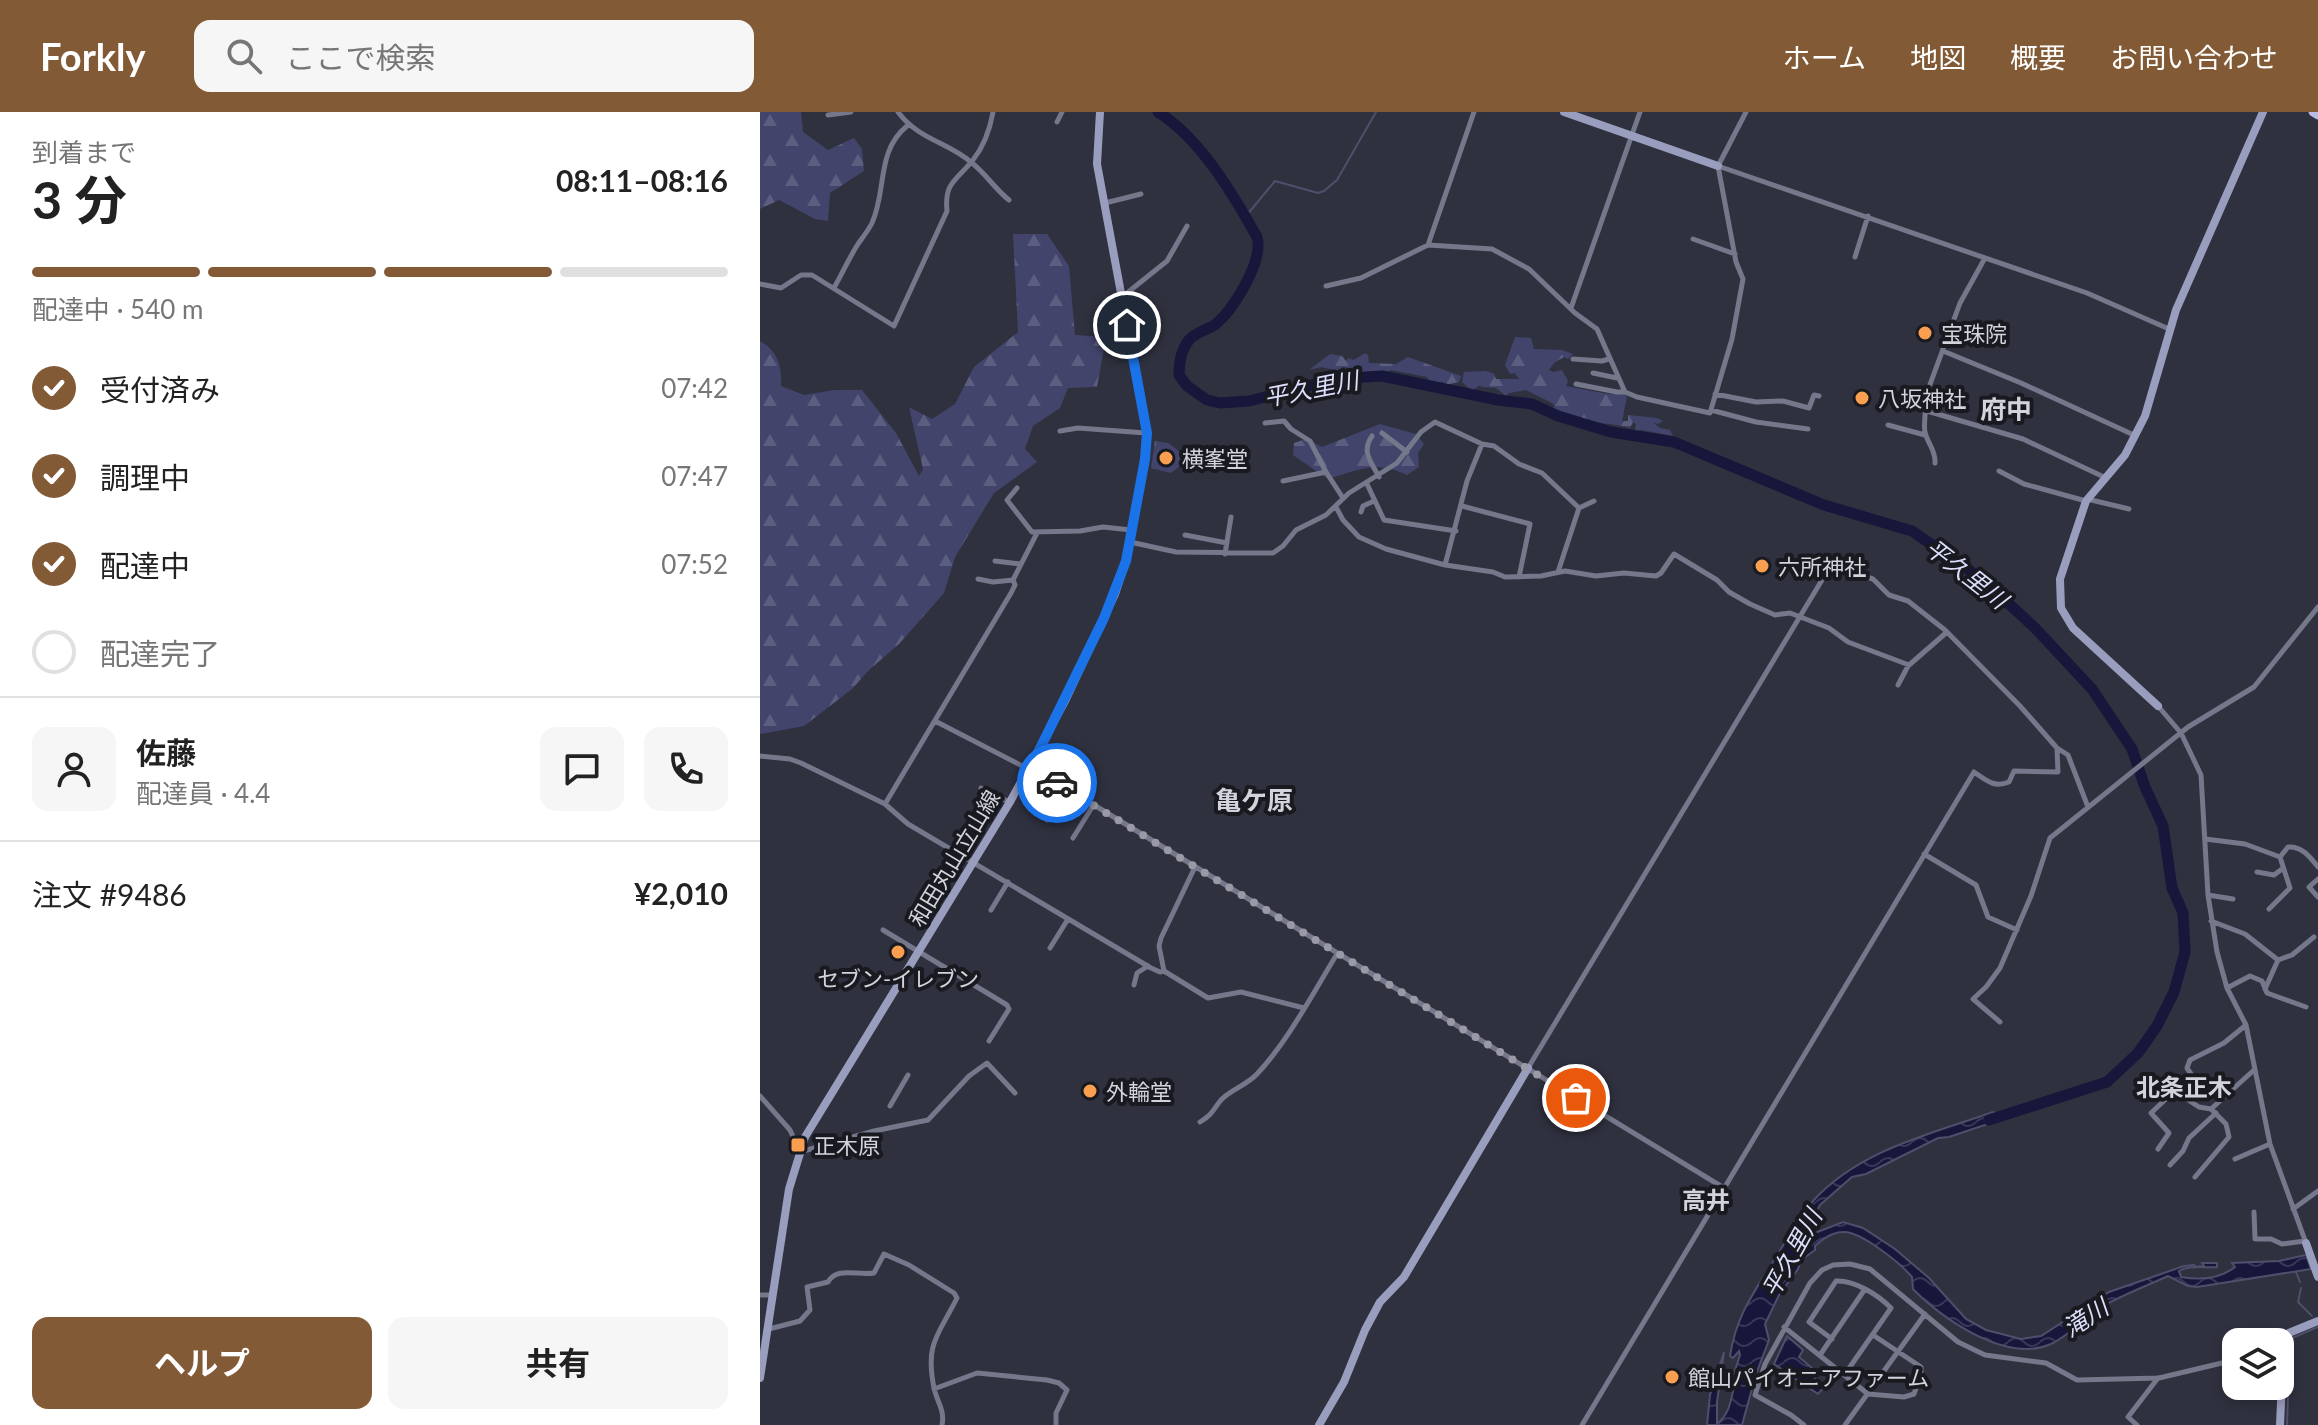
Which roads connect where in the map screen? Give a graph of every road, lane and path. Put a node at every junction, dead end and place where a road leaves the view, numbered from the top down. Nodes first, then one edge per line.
1 (851, 112) edge
2 (898, 112) edge
3 (993, 112) edge
4 (1062, 112) edge
5 (1100, 112) edge
6 (1474, 112) edge
7 (1564, 112) edge
8 (1640, 112) edge
9 (1746, 112) edge
10 (2263, 112) edge
11 (828, 115) dead end
12 (1057, 122) dead end
13 (907, 126) junction
14 (1632, 136) junction
15 (972, 162) junction
16 (1718, 166) junction
17 (1141, 194) dead end
18 (1009, 200) dead end
19 (1104, 204) junction
20 (1868, 216) junction
21 (1187, 226) dead end
22 (1693, 239) dead end
23 (1428, 245) junction
24 (1735, 254) junction
25 (1855, 257) dead end
26 (1985, 258) junction
27 (760, 284) edge
28 (1326, 286) dead end
29 (834, 288) junction
30 (1122, 297) junction
31 (1571, 308) junction
32 (2169, 329) junction
33 (1943, 351) junction
34 (1573, 359) dead end
35 (1609, 359) junction
36 (1593, 373) dead end
37 (1618, 378) junction
38 (1576, 384) dead end
39 (1625, 392) junction
40 (1715, 394) junction
41 (1819, 396) dead end
42 (1711, 410) junction
43 (1927, 411) junction
44 (1265, 423) dead end
45 (1888, 425) dead end
46 (1808, 429) dead end
47 (1060, 431) dead end
48 (1147, 433) junction
49 (1382, 433) dead end
50 (1925, 435) junction
51 (1372, 436) dead end
52 (2136, 436) junction
53 (1482, 444) junction
54 (1407, 452) junction
55 (1935, 463) dead end
56 (1999, 471) dead end
57 (1326, 472) junction
58 (1379, 477) junction
59 (2104, 477) junction
60 (1283, 481) dead end
61 (1367, 484) junction
62 (1017, 488) dead end
63 (1343, 498) junction
64 (2086, 500) junction
65 (1374, 501) junction
66 (1594, 501) dead end
67 (1462, 506) junction
68 (1336, 507) junction
69 (1579, 508) junction
70 (2129, 509) dead end
71 (1361, 512) dead end
72 (1231, 517) dead end
73 (1131, 530) junction
74 (1456, 531) junction
75 (1037, 533) junction
76 (1185, 535) dead end
77 (1130, 542) junction
78 (1227, 543) junction
79 (1225, 554) junction
80 (995, 561) dead end
81 (1021, 564) junction
82 (1445, 565) junction
83 (1558, 572) junction
84 (1519, 577) junction
85 (978, 579) dead end
86 (1013, 580) junction
87 (2318, 607) edge
88 (1802, 617) junction
89 (1947, 632) junction
90 (1909, 665) junction
91 (1898, 685) dead end
92 (2158, 706) joint
93 (935, 721) junction
94 (2181, 733) junction
95 (2057, 748) junction
96 (760, 756) edge
97 (1030, 769) junction
98 (1065, 787) junction
99 (981, 788) dead end
100 (1010, 802) junction
101 (885, 804) junction
102 (1094, 804) junction
103 (2088, 807) junction
104 (1047, 820) dead end
105 (1073, 838) dead end
106 (2205, 839) junction
107 (1924, 854) junction
108 (2280, 857) junction
109 (973, 862) junction
110 (1195, 867) junction
111 (2318, 867) edge
112 (2282, 869) junction
113 (2257, 872) dead end
114 (2318, 879) edge
115 (1008, 882) junction
116 (2208, 895) junction
117 (2318, 897) edge
118 (2233, 899) dead end
119 (2269, 909) dead end
120 (991, 910) dead end
121 (1068, 919) junction
122 (2211, 921) junction
123 (883, 930) dead end
124 (2017, 930) junction
125 (2314, 937) dead end
126 (1050, 948) dead end
127 (918, 952) junction
128 (1337, 954) junction
129 (2278, 960) junction
130 (1148, 966) junction
131 (1164, 971) junction
132 (1134, 985) dead end
133 (2227, 988) junction
134 (2265, 990) junction
135 (2306, 1007) dead end
136 (1304, 1008) junction
137 (2000, 1022) dead end
138 (2246, 1025) junction
139 (989, 1041) dead end
140 (1528, 1068) junction
141 (2254, 1070) junction
142 (908, 1075) dead end
143 (1015, 1093) dead end
144 (760, 1096) edge
145 (2184, 1097) junction
146 (890, 1106) dead end
147 (2213, 1111) junction
148 (1200, 1122) dead end
149 (2270, 1144) junction
150 (2158, 1149) dead end
151 (800, 1152) junction
152 (2235, 1159) dead end
153 (2170, 1165) dead end
154 (2195, 1177) dead end
155 (1724, 1188) junction
156 (2318, 1191) edge
157 (2293, 1209) junction
158 (2254, 1212) dead end
159 (2305, 1242) junction
160 (2318, 1277) edge
161 (1865, 1289) junction
162 (760, 1295) edge
163 (773, 1295) junction
164 (1925, 1314) junction
165 (2318, 1321) edge
166 (1784, 1327) junction
167 (764, 1330) edge
168 (2294, 1331) edge
169 (1873, 1335) junction
170 (1832, 1339) junction
171 (1899, 1351) junction
172 (1820, 1355) junction
173 (2222, 1363) edge
174 (1845, 1374) junction
175 (760, 1378) edge
176 (2159, 1378) junction
177 (934, 1389) junction
178 (1868, 1394) junction
179 (2281, 1400) edge
180 (942, 1425) edge
181 (1056, 1425) edge
182 (1319, 1425) edge
183 (1582, 1425) edge
184 (1804, 1425) edge
185 (1845, 1425) edge
186 (2137, 1425) edge
187 (2280, 1425) edge

1 - 11 street
2 - 13 street
3 - 15 street
4 - 12 street
5 - 19 street, 和田丸山立山線
6 - 23 street
7 - 14 street
8 - 14 street
9 - 16 street
10 - 32 street
13 - 15 street
13 - 29 street
14 - 16 street
14 - 31 street
15 - 18 street
15 - 29 street
16 - 20 street
16 - 24 street
17 - 19 street
19 - 30 street, 和田丸山立山線
20 - 25 street
20 - 26 street
21 - 30 street
22 - 24 street
23 - 28 street
23 - 31 street
24 - 40 street
26 - 32 street
26 - 33 street
27 - 29 street
30 - 48 street, 和田丸山立山線
31 - 35 street
32 - 52 street
33 - 43 street
33 - 52 street
34 - 35 street
35 - 37 street
36 - 37 street
37 - 39 street
38 - 39 street
39 - 42 street
40 - 41 street
40 - 42 street
42 - 46 street
43 - 50 street
43 - 59 street
44 - 57 street
45 - 50 street
47 - 48 street
48 - 73 street, 和田丸山立山線
49 - 54 street
50 - 55 street
51 - 58 street
52 - 59 street
53 - 54 street
53 - 67 street
53 - 69 street
54 - 58 street
56 - 64 street
57 - 60 street
57 - 63 street
58 - 61 street
59 - 64 street
61 - 63 street
61 - 65 street
62 - 75 street
63 - 68 street
64 - 70 street
64 - 92 street
65 - 71 street
65 - 74 street
66 - 69 street
67 - 74 street
67 - 84 street
68 - 79 street
68 - 82 street
69 - 83 street
72 - 78 street
73 - 75 street
73 - 77 street, 和田丸山立山線
74 - 82 street
75 - 81 street
76 - 78 street
77 - 79 street
77 - 97 street, 和田丸山立山線
78 - 79 street
80 - 81 street
81 - 86 street
82 - 84 street
83 - 84 street
83 - 88 street
85 - 86 street
86 - 93 street
87 - 94 street
88 - 89 street
88 - 90 street
88 - 140 street
89 - 90 street
89 - 95 street
90 - 91 street
92 - 94 street
93 - 97 street
93 - 101 street
94 - 103 street
94 - 106 street
95 - 103 street
95 - 107 street
96 - 101 street
97 - 98 street
97 - 100 street, 和田丸山立山線
98 - 102 street
98 - 104 street
99 - 100 street
100 - 109 street, 和田丸山立山線
101 - 109 street
102 - 105 street
102 - 110 street
103 - 124 street
106 - 108 street
106 - 116 street
107 - 124 street
107 - 155 street
108 - 111 street
108 - 112 street
109 - 115 street
109 - 127 street, 和田丸山立山線
110 - 128 street
110 - 131 street
112 - 113 street
112 - 119 street
114 - 117 street
115 - 120 street
115 - 121 street
116 - 118 street
116 - 122 street
121 - 126 street
121 - 130 street
122 - 129 street
122 - 133 street
123 - 127 street
124 - 137 street
125 - 129 street
127 - 139 street
127 - 151 street, 和田丸山立山線
128 - 136 street
128 - 140 street
129 - 134 street
130 - 131 street
130 - 132 street
131 - 136 street
133 - 134 street
133 - 138 street
134 - 135 street
136 - 148 street
138 - 141 street
138 - 145 street
140 - 155 street
140 - 182 street
141 - 147 street
141 - 149 street
142 - 146 street
143 - 151 street
144 - 151 street
145 - 147 street
145 - 150 street
147 - 153 street
147 - 154 street
149 - 152 street
149 - 157 street
151 - 163 street, 和田丸山立山線
155 - 183 street
156 - 157 street
157 - 159 street
158 - 159 street
159 - 160 street
161 - 169 street
161 - 170 street
161 - 170 street
162 - 163 street
163 - 167 street, 和田丸山立山線
164 - 166 street
164 - 171 street
164 - 176 street
165 - 168 street
166 - 172 street
166 - 184 street
167 - 175 street, 和田丸山立山線
167 - 177 street
169 - 171 street
169 - 174 street
170 - 172 street
171 - 178 street
171 - 178 street
172 - 174 street
173 - 176 street
174 - 178 street
176 - 186 street
177 - 180 street
177 - 181 street
178 - 185 street
179 - 187 street

